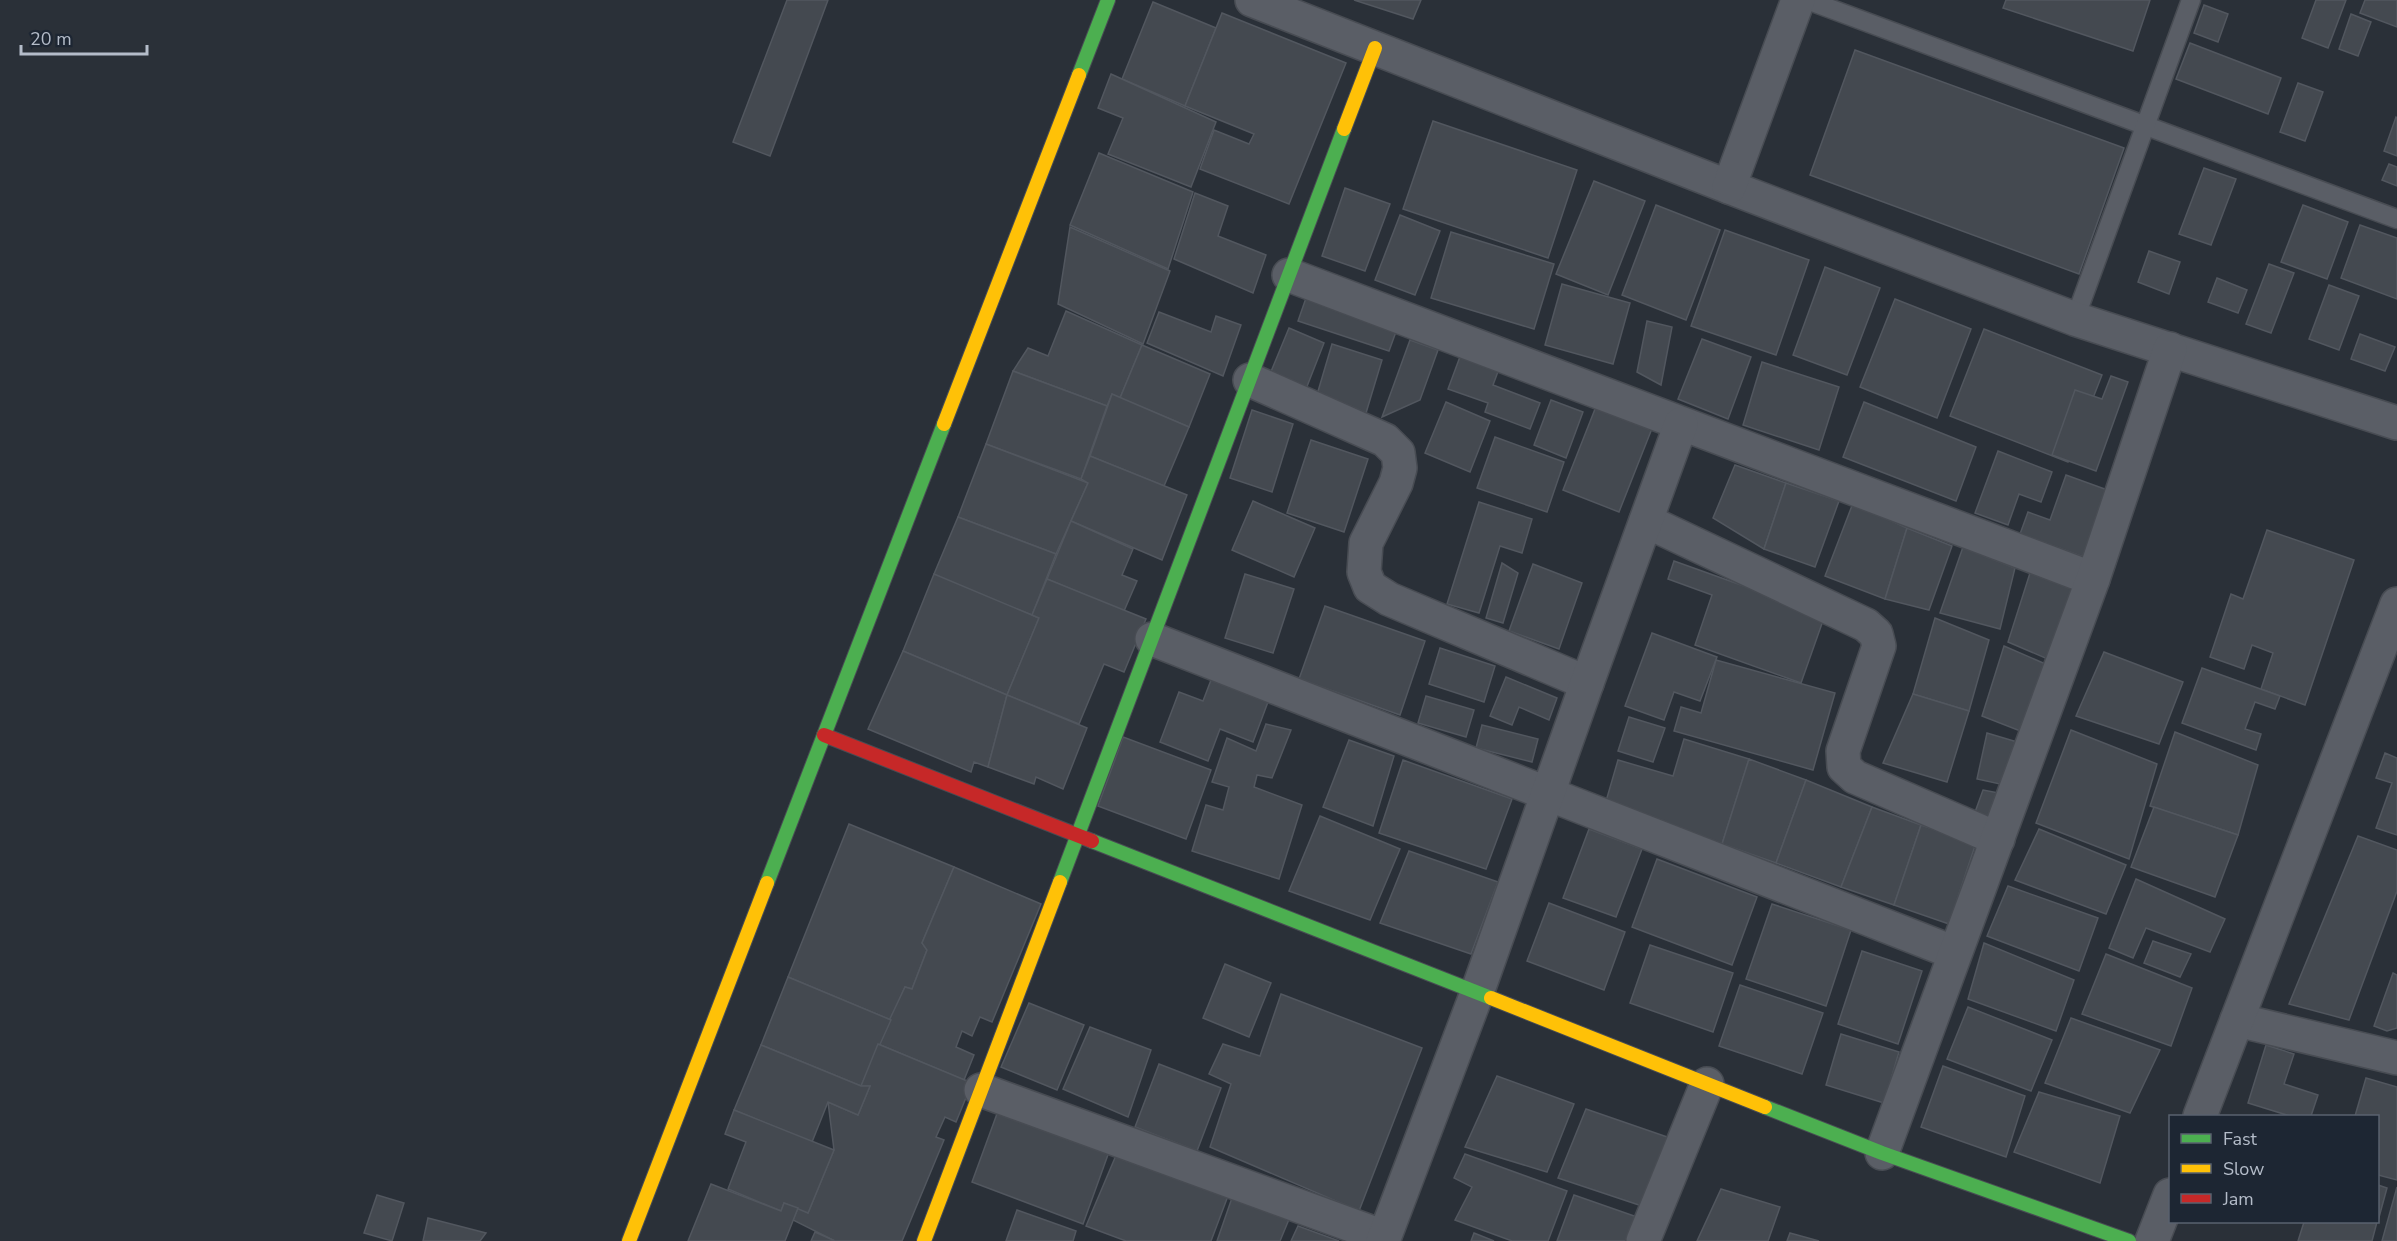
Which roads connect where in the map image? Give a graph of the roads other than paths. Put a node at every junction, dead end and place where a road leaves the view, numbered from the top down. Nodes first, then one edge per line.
1 (1108, 0) edge
2 (1252, 0) edge
3 (1798, 0) edge
4 (1807, 0) edge
5 (2191, 0) edge
6 (1375, 48) junction
7 (2145, 125) junction
8 (1729, 187) junction
9 (2397, 219) edge
10 (1289, 275) junction
11 (2075, 319) junction
12 (2170, 349) junction
13 (1250, 380) junction
14 (2397, 423) edge
15 (1682, 424) junction
16 (1646, 521) junction
17 (2093, 579) junction
18 (2397, 604) edge
19 (1152, 639) junction
20 (1587, 683) junction
21 (824, 735) junction
22 (1547, 793) junction
23 (1077, 835) junction
24 (1998, 839) junction
25 (1955, 953) junction
26 (1478, 993) junction
27 (2237, 1020) junction
28 (2397, 1058) edge
29 (1707, 1084) junction
30 (981, 1090) junction
31 (2200, 1115) edge
32 (1882, 1153) junction
33 (2169, 1198) edge
34 (1384, 1239) edge
35 (629, 1241) edge
36 (924, 1241) edge
37 (1643, 1241) edge
38 (2129, 1241) edge
39 (2152, 1241) edge

1 - 21 street
2 - 6 street
3 - 8 street
4 - 7 lane
5 - 7 lane
6 - 8 street
6 - 10 street
7 - 9 lane
7 - 11 lane
8 - 11 street
10 - 13 street
10 - 15 street
11 - 12 street
12 - 14 street
12 - 17 street
13 - 19 street
13 - 20 street
15 - 16 street
15 - 17 street
16 - 20 street
16 - 24 street
17 - 24 street
18 - 27 street
19 - 22 street
19 - 23 street
20 - 22 street
21 - 23 street
21 - 35 street
22 - 25 street
22 - 26 street
23 - 26 street
23 - 30 street
24 - 25 street
25 - 32 street
26 - 29 street
26 - 34 street
27 - 28 street
27 - 31 street
29 - 32 street
29 - 37 street
30 - 34 street
30 - 36 street
32 - 38 street
33 - 39 street

